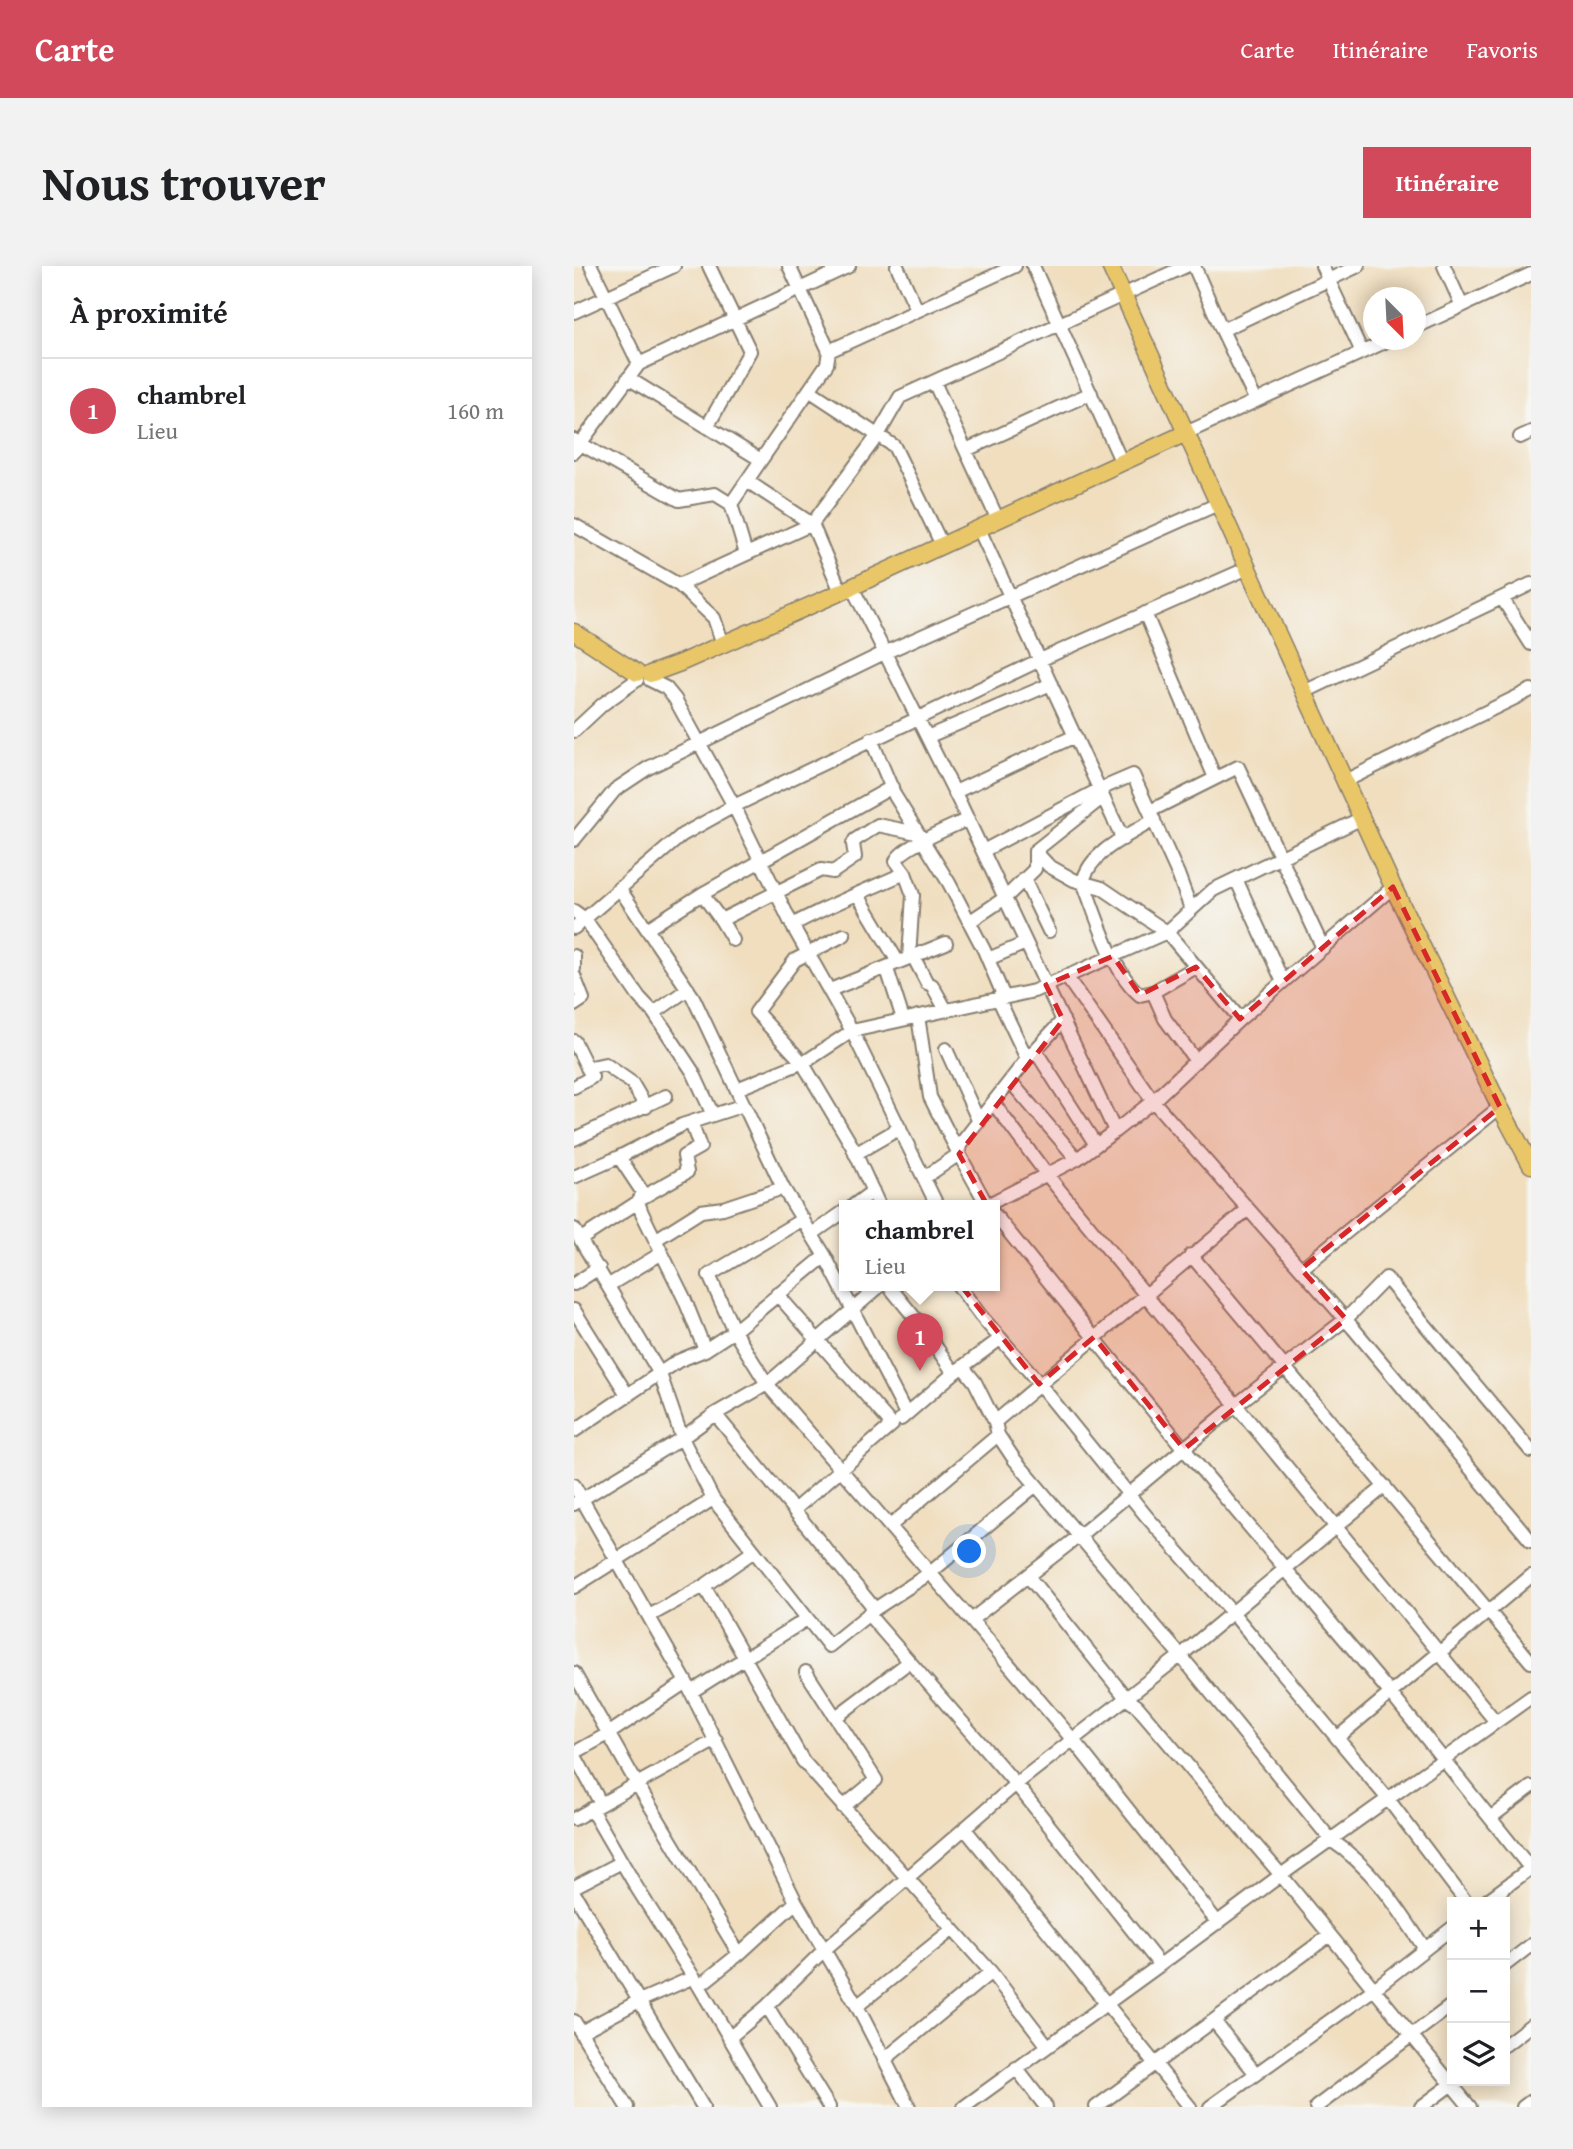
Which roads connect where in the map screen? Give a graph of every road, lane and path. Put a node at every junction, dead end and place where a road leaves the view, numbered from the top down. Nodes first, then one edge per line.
1 (591, 266) edge
2 (709, 266) edge
3 (789, 266) edge
4 (849, 266) edge
5 (897, 266) edge
6 (1015, 266) edge
7 (1033, 266) edge
8 (1111, 266) edge
9 (1186, 266) edge
10 (1194, 266) edge
11 (1322, 266) edge
12 (1358, 266) edge
13 (1444, 266) edge
14 (670, 267) edge
15 (1531, 274) edge
16 (1329, 280) junction
17 (800, 289) junction
18 (1124, 295) junction
19 (606, 297) junction
20 (1462, 306) junction
21 (916, 310) junction
22 (574, 312) edge
23 (734, 320) junction
24 (1426, 322) edge
25 (1060, 324) junction
26 (1222, 330) junction
27 (1366, 350) edge
28 (829, 351) junction
29 (1362, 352) junction
30 (639, 364) junction
31 (628, 378) junction
32 (934, 382) junction
33 (810, 390) junction
34 (1091, 393) junction
35 (1256, 401) junction
36 (707, 427) junction
37 (1186, 433) junction
38 (878, 435) junction
39 (576, 445) edge
40 (966, 450) junction
41 (761, 460) junction
42 (1122, 463) junction
43 (747, 481) junction
44 (1219, 503) junction
45 (731, 504) junction
46 (998, 520) junction
47 (812, 524) junction
48 (574, 525) edge
49 (979, 528) junction
50 (942, 545) junction
51 (746, 554) junction
52 (1248, 568) junction
53 (1531, 584) edge
54 (679, 585) junction
55 (847, 589) junction
56 (1009, 597) junction
57 (1502, 598) junction
58 (1145, 613) junction
59 (574, 632) edge
60 (723, 644) junction
61 (1531, 644) edge
62 (884, 653) junction
63 (1040, 660) junction
64 (643, 677) junction
65 (1051, 684) junction
66 (1531, 690) edge
67 (1304, 692) junction
68 (916, 718) junction
69 (574, 731) edge
70 (1075, 736) junction
71 (927, 737) junction
72 (871, 739) junction
73 (698, 744) junction
74 (1215, 778) junction
75 (1345, 781) junction
76 (892, 787) junction
77 (955, 792) junction
78 (1100, 794) junction
79 (734, 806) junction
80 (1152, 816) junction
81 (1362, 818) junction
82 (968, 819) junction
83 (920, 837) junction
84 (1123, 839) junction
85 (574, 840) edge
86 (983, 851) junction
87 (1035, 852) junction
88 (1282, 858) junction
89 (761, 861) junction
90 (905, 873) junction
91 (1024, 879) junction
92 (1236, 879) junction
93 (1083, 882) junction
94 (1393, 887) junction
95 (620, 888) junction
96 (776, 892) junction
97 (702, 894) junction
98 (858, 895) junction
99 (1005, 898) junction
100 (1191, 909) junction
101 (574, 911) edge
102 (586, 919) junction
103 (721, 920) junction
104 (969, 922) junction
105 (792, 925) junction
106 (574, 929) edge
107 (647, 929) junction
108 (1049, 931) dead end
109 (1167, 932) junction
110 (844, 935) dead end
111 (733, 940) dead end
112 (946, 943) dead end
113 (1026, 943) junction
114 (1323, 948) junction
115 (809, 951) junction
116 (574, 956) edge
117 (1113, 956) junction
118 (988, 959) junction
119 (902, 962) junction
120 (1196, 967) junction
121 (574, 969) edge
122 (1066, 975) junction
123 (574, 976) edge
124 (1283, 982) junction
125 (1046, 985) junction
126 (688, 989) junction
127 (830, 990) junction
128 (1153, 992) junction
129 (1001, 998) junction
130 (574, 1004) edge
131 (946, 1010) junction
132 (654, 1013) junction
133 (918, 1016) junction
134 (903, 1019) junction
135 (1240, 1019) junction
136 (1063, 1020) junction
137 (852, 1031) junction
138 (575, 1048) edge
139 (946, 1049) dead end
140 (1031, 1054) junction
141 (1196, 1060) junction
142 (802, 1062) junction
143 (587, 1068) junction
144 (1010, 1081) junction
145 (574, 1087) edge
146 (737, 1089) junction
147 (666, 1096) dead end
148 (1153, 1101) junction
149 (994, 1104) junction
150 (744, 1105) junction
151 (646, 1107) junction
152 (1500, 1107) junction
153 (713, 1115) junction
154 (691, 1122) junction
155 (979, 1122) junction
156 (900, 1128) junction
157 (1115, 1131) junction
158 (574, 1139) edge
159 (1096, 1144) junction
160 (855, 1154) junction
161 (959, 1154) junction
162 (619, 1157) junction
163 (1077, 1160) junction
164 (1531, 1165) edge
165 (1048, 1176) junction
166 (574, 1177) edge
167 (924, 1178) junction
168 (783, 1188) junction
169 (873, 1191) junction
170 (640, 1199) junction
171 (860, 1200) edge
172 (877, 1200) edge
173 (935, 1200) edge
174 (984, 1200) edge
175 (998, 1200) edge
176 (1248, 1209) junction
177 (839, 1215) edge
178 (803, 1219) junction
179 (1000, 1221) edge
180 (578, 1234) edge
181 (812, 1234) junction
182 (655, 1240) junction
183 (662, 1253) junction
184 (1191, 1255) junction
185 (825, 1256) junction
186 (598, 1268) junction
187 (1301, 1269) junction
188 (575, 1282) edge
189 (609, 1285) junction
190 (839, 1285) edge
191 (842, 1291) edge
192 (874, 1291) edge
193 (893, 1291) edge
194 (963, 1291) edge
195 (777, 1294) junction
196 (1145, 1294) junction
197 (574, 1310) edge
198 (852, 1311) junction
199 (1346, 1319) junction
200 (734, 1331) junction
201 (1094, 1337) junction
202 (1000, 1339) junction
203 (816, 1341) junction
204 (705, 1350) junction
205 (1285, 1367) junction
206 (959, 1370) junction
207 (660, 1374) junction
208 (767, 1384) junction
209 (1039, 1384) junction
210 (628, 1395) junction
211 (1236, 1405) junction
212 (715, 1414) junction
213 (906, 1414) junction
214 (995, 1422) junction
215 (892, 1425) junction
216 (574, 1431) edge
217 (998, 1436) junction
218 (682, 1437) junction
219 (1185, 1449) junction
220 (1531, 1451) edge
221 (842, 1468) junction
222 (574, 1485) edge
223 (1036, 1485) junction
224 (1385, 1486) junction
225 (1129, 1495) junction
226 (713, 1499) junction
227 (578, 1502) edge
228 (794, 1510) junction
229 (890, 1526) junction
230 (1335, 1526) junction
231 (1079, 1536) junction
232 (1531, 1541) edge
233 (754, 1551) junction
234 (617, 1559) junction
235 (1285, 1567) junction
236 (930, 1573) junction
237 (1028, 1576) junction
238 (1531, 1576) edge
239 (705, 1586) junction
240 (574, 1587) edge
241 (1489, 1611) junction
242 (871, 1612) junction
243 (1232, 1612) junction
244 (649, 1616) junction
245 (807, 1619) junction
246 (971, 1620) junction
247 (1440, 1653) junction
248 (1180, 1656) junction
249 (746, 1659) junction
250 (909, 1662) junction
251 (1531, 1662) edge
252 (806, 1672) dead end
253 (574, 1673) edge
254 (689, 1687) junction
255 (1391, 1694) junction
256 (1531, 1697) edge
257 (1127, 1699) junction
258 (836, 1717) junction
259 (1496, 1722) junction
260 (608, 1734) junction
261 (1337, 1738) junction
262 (716, 1740) junction
263 (1073, 1740) junction
264 (574, 1753) edge
265 (1443, 1759) junction
266 (637, 1784) junction
267 (1016, 1784) junction
268 (1531, 1787) edge
269 (1388, 1799) junction
270 (596, 1807) junction
271 (843, 1807) junction
272 (1490, 1818) junction
273 (574, 1819) edge
274 (965, 1829) junction
275 (1331, 1840) junction
276 (622, 1862) junction
277 (1531, 1869) edge
278 (1281, 1875) junction
279 (907, 1879) junction
280 (574, 1887) edge
281 (574, 1893) edge
282 (1462, 1897) edge
283 (1492, 1897) edge
284 (796, 1902) junction
285 (1218, 1923) junction
286 (953, 1929) junction
287 (1447, 1931) edge
288 (1330, 1935) junction
289 (1531, 1945) edge
290 (1425, 1949) junction
291 (824, 1950) junction
292 (740, 1954) junction
293 (1510, 1961) edge
294 (1160, 1965) junction
295 (991, 1972) junction
296 (696, 1981) junction
297 (1374, 1989) junction
298 (639, 2001) junction
299 (1107, 2004) junction
300 (767, 2006) junction
301 (858, 2006) junction
302 (1447, 2009) edge
303 (1214, 2021) junction
304 (1531, 2025) edge
305 (578, 2027) edge
306 (1412, 2035) junction
307 (729, 2038) junction
308 (1510, 2041) edge
309 (1047, 2045) junction
310 (884, 2060) junction
311 (1155, 2064) junction
312 (1016, 2068) junction
313 (1256, 2074) junction
314 (1447, 2074) edge
315 (1449, 2086) edge
316 (1457, 2086) edge
317 (1531, 2101) edge
318 (627, 2107) edge
319 (703, 2107) edge
320 (770, 2107) edge
321 (829, 2107) edge
322 (909, 2107) edge
323 (964, 2107) edge
324 (1046, 2107) edge
325 (1096, 2107) edge
326 (1190, 2107) edge
327 (1210, 2107) edge
328 (1317, 2107) edge
329 (1422, 2107) edge
330 (1470, 2107) edge
331 (1523, 2107) edge

1 - 19 street
2 - 23 street
3 - 17 street
4 - 17 street
5 - 21 street
6 - 21 street
7 - 25 street
8 - 18 main road
9 - 18 street
10 - 26 street
11 - 16 street
12 - 16 street
13 - 20 street
14 - 19 street
15 - 20 street
16 - 26 street
16 - 29 street
17 - 23 street
17 - 28 street
18 - 25 street
18 - 37 main road
19 - 22 street
19 - 30 street
20 - 24 street
21 - 28 street
23 - 30 street
23 - 36 street
25 - 32 street
25 - 34 street
26 - 35 street
27 - 29 street
28 - 33 street
29 - 35 street
30 - 31 street
31 - 36 street
31 - 39 street
32 - 38 street
32 - 40 street
33 - 38 street
33 - 41 street
34 - 40 street
34 - 42 street
35 - 37 street
36 - 41 street
37 - 42 main road
37 - 44 main road
38 - 47 street
38 - 50 street
39 - 45 street
40 - 46 street
41 - 43 street
42 - 46 main road
43 - 45 street
43 - 47 street
44 - 52 main road
44 - 56 street
45 - 51 street
46 - 49 main road
47 - 51 street
47 - 55 street
48 - 54 street
49 - 50 main road
49 - 56 street
50 - 55 main road
51 - 54 street
52 - 58 street
52 - 67 main road
53 - 57 street
54 - 60 street
55 - 60 main road
55 - 62 street
56 - 62 street
56 - 63 street
57 - 61 street
57 - 67 street
58 - 63 street
58 - 74 street
59 - 64 main road
60 - 64 main road
62 - 68 street
62 - 73 street
63 - 65 street
63 - 68 street
64 - 69 street
64 - 73 street
65 - 70 street
65 - 71 street
66 - 75 street
67 - 75 main road
68 - 71 street
68 - 72 street
70 - 77 street
70 - 78 street
71 - 77 street
72 - 76 street
72 - 79 street
73 - 79 street
73 - 85 street
74 - 80 street
74 - 88 street
75 - 81 main road
76 - 83 street
76 - 89 street
77 - 82 street
78 - 80 street
78 - 84 street
78 - 86 street
78 - 87 street
79 - 89 street
79 - 95 street
80 - 84 street
80 - 100 street
81 - 88 street
81 - 94 main road
82 - 83 street
82 - 86 street
83 - 90 street
83 - 96 street
83 - 104 street
84 - 93 street
86 - 99 street
87 - 91 street
87 - 93 street
88 - 92 street
88 - 114 street
89 - 96 street
89 - 97 street
90 - 98 street
90 - 119 street
91 - 99 street
91 - 108 street
92 - 100 street
92 - 124 street
93 - 109 street
93 - 117 street
94 - 114 street
94 - 152 main road
95 - 102 street
95 - 107 street
96 - 103 street
96 - 105 street
97 - 103 street
97 - 107 street
98 - 105 street
98 - 119 street
99 - 104 street
99 - 113 street
100 - 109 street
101 - 102 street
102 - 106 street
102 - 132 street
103 - 111 street
104 - 118 street
105 - 115 street
107 - 126 street
109 - 117 street
109 - 120 street
110 - 115 street
112 - 119 street
113 - 118 street
113 - 125 street
114 - 124 street
115 - 127 street
115 - 142 street
116 - 121 street
117 - 122 street
117 - 128 street
118 - 129 street
119 - 127 street
119 - 131 street
119 - 134 street
120 - 128 street
120 - 135 street
122 - 125 street
122 - 148 street
123 - 130 street
124 - 135 street
125 - 129 street
125 - 136 street
126 - 132 street
126 - 146 street
127 - 137 street
128 - 141 street
129 - 131 street
129 - 140 street
131 - 133 street
132 - 153 street
133 - 134 street
133 - 161 street
134 - 137 street
135 - 141 street
136 - 140 street
136 - 157 street
137 - 142 street
137 - 156 street
138 - 143 street
139 - 155 street
140 - 144 street
140 - 159 street
141 - 148 street
142 - 146 street
142 - 160 street
143 - 145 street
143 - 151 street
144 - 149 street
144 - 163 street
146 - 150 street
147 - 151 street
148 - 157 street
148 - 176 street
149 - 155 street
149 - 165 street
150 - 153 street
150 - 168 street
151 - 158 street
152 - 164 main road
152 - 187 street
153 - 154 street
154 - 162 street
154 - 170 street
155 - 161 street
156 - 160 street
156 - 167 street
157 - 159 street
159 - 163 street
160 - 169 street
161 - 167 street
161 - 174 street
162 - 166 street
162 - 170 street
163 - 165 street
165 - 175 street
165 - 196 street
167 - 173 street
168 - 178 street
168 - 182 street
169 - 171 street
169 - 172 street
170 - 180 street
170 - 182 street
176 - 184 street
176 - 187 street
177 - 181 street
178 - 181 street
178 - 200 street
179 - 201 street
180 - 186 street
181 - 185 street
182 - 183 street
183 - 189 street
183 - 204 street
184 - 196 street
184 - 205 street
185 - 190 street
185 - 195 street
186 - 188 street
186 - 189 street
187 - 199 street
189 - 207 street
191 - 198 street
192 - 198 street
193 - 206 street
194 - 202 street
195 - 200 street
195 - 203 street
196 - 201 street
196 - 211 street
197 - 210 street
198 - 203 street
198 - 213 street
199 - 205 street
199 - 220 street
199 - 232 street
200 - 204 street
200 - 208 street
201 - 209 street
201 - 219 street
202 - 206 street
202 - 209 street
203 - 208 street
203 - 215 street
204 - 207 street
205 - 211 street
205 - 224 street
206 - 213 street
206 - 214 street
207 - 210 street
207 - 218 street
208 - 212 street
208 - 221 street
209 - 214 street
209 - 225 street
210 - 216 street
211 - 219 street
211 - 230 street
212 - 218 street
212 - 228 street
213 - 215 street
214 - 217 street
215 - 221 street
217 - 223 street
217 - 229 street
218 - 226 street
218 - 227 street
219 - 225 street
219 - 235 street
221 - 228 street
221 - 229 street
222 - 227 street
223 - 231 street
223 - 236 street
224 - 230 street
224 - 241 street
225 - 231 street
225 - 243 street
226 - 233 street
226 - 234 street
227 - 234 street
228 - 242 street
229 - 236 street
230 - 235 street
230 - 247 street
231 - 237 street
231 - 248 street
233 - 239 street
233 - 245 street
234 - 240 street
234 - 244 street
235 - 243 street
235 - 255 street
236 - 242 street
236 - 246 street
237 - 246 street
237 - 257 street
238 - 241 street
239 - 244 street
239 - 249 street
241 - 247 street
241 - 251 street
242 - 245 street
242 - 250 street
243 - 248 street
243 - 261 street
244 - 254 street
245 - 249 street
246 - 263 street
247 - 255 street
247 - 259 street
248 - 257 street
248 - 275 street
249 - 254 street
249 - 271 street
250 - 258 street
250 - 267 street
252 - 258 street
253 - 260 street
254 - 260 street
254 - 262 street
255 - 261 street
255 - 265 street
256 - 259 street
257 - 263 street
257 - 278 street
258 - 271 street
259 - 265 street
260 - 264 street
260 - 266 street
261 - 269 street
262 - 266 street
262 - 284 street
263 - 267 street
263 - 285 street
264 - 270 street
265 - 269 street
265 - 272 street
266 - 270 street
266 - 292 street
267 - 274 street
267 - 294 street
268 - 272 street
269 - 275 street
269 - 282 street
270 - 273 street
270 - 276 street
271 - 279 street
272 - 277 street
274 - 279 street
274 - 299 street
275 - 278 street
275 - 290 street
276 - 280 street
276 - 296 street
277 - 283 street
278 - 285 street
278 - 288 street
279 - 286 street
279 - 291 street
281 - 298 street
284 - 291 street
284 - 292 street
285 - 294 street
286 - 295 street
286 - 301 street
287 - 290 street
288 - 297 street
288 - 303 street
289 - 293 street
290 - 297 street
291 - 300 street
291 - 301 street
292 - 296 street
294 - 299 street
295 - 309 street
295 - 310 street
296 - 298 street
296 - 307 street
297 - 306 street
297 - 313 street
298 - 305 street
298 - 319 street
299 - 309 street
299 - 311 street
300 - 307 street
300 - 321 street
301 - 310 street
302 - 306 street
303 - 311 street
303 - 313 street
304 - 308 street
305 - 318 street
306 - 314 street
306 - 328 street
307 - 320 street
309 - 312 street
310 - 322 street
311 - 325 street
311 - 326 street
312 - 323 street
312 - 324 street
313 - 327 street
315 - 329 street
316 - 330 street
317 - 331 street

